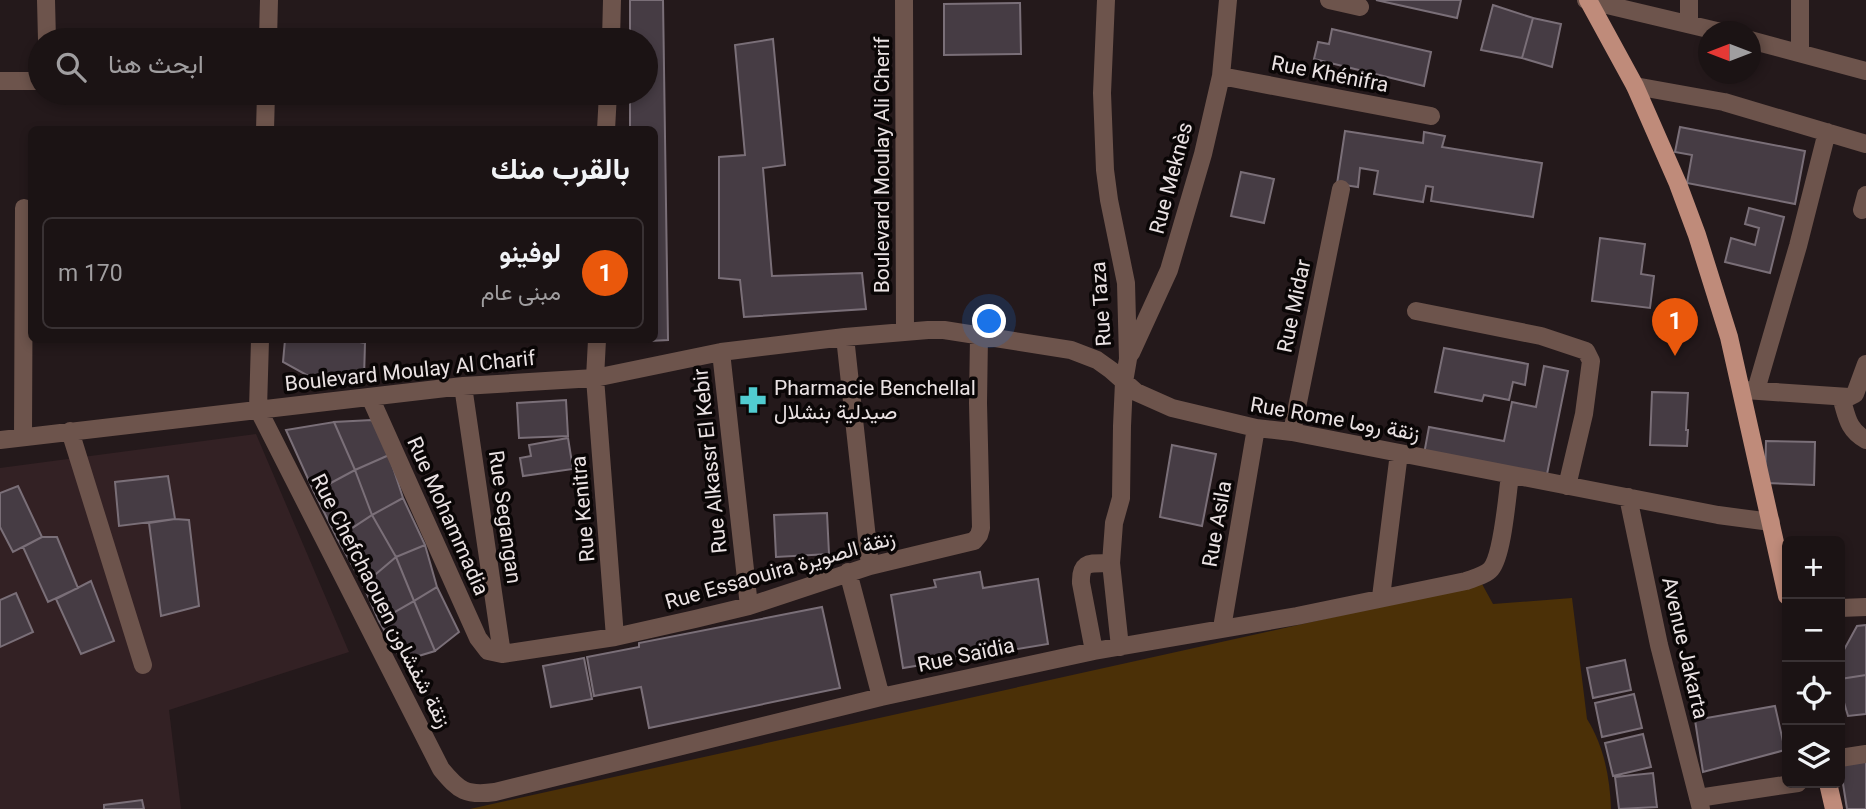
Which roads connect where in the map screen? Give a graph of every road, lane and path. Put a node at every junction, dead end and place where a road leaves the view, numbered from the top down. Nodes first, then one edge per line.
1 (46, 0) edge
2 (269, 0) edge
3 (612, 0) edge
4 (904, 0) edge
5 (1106, 0) edge
6 (1228, 0) edge
7 (1329, 0) edge
8 (1587, 0) edge
9 (1689, 0) edge
10 (1800, 0) edge
11 (1360, 7) dead end
12 (1689, 23) junction
13 (1698, 26) edge
14 (47, 28) edge
15 (268, 28) edge
16 (611, 28) edge
17 (1761, 43) edge
18 (1800, 53) junction
19 (1866, 71) edge
20 (1221, 76) junction
21 (0, 81) edge
22 (28, 81) edge
23 (1635, 86) junction
24 (266, 105) edge
25 (607, 105) edge
26 (1431, 116) dead end
27 (265, 126) edge
28 (606, 126) edge
29 (1826, 132) junction
30 (1866, 144) edge
31 (1341, 189) dead end
32 (24, 208) dead end
33 (1416, 311) dead end
34 (905, 331) junction
35 (979, 336) junction
36 (845, 337) junction
37 (260, 343) edge
38 (597, 343) edge
39 (721, 352) junction
40 (1128, 359) junction
41 (1866, 364) edge
42 (595, 378) junction
43 (1124, 382) junction
44 (463, 386) junction
45 (1749, 390) junction
46 (370, 397) junction
47 (1841, 397) junction
48 (258, 409) junction
49 (1256, 428) junction
50 (70, 431) junction
51 (1292, 432) junction
52 (23, 437) junction
53 (0, 440) edge
54 (1866, 440) edge
55 (1399, 453) junction
56 (1510, 475) junction
57 (1567, 486) junction
58 (1628, 497) junction
59 (1771, 522) junction
60 (1111, 563) junction
61 (870, 566) junction
62 (848, 572) junction
63 (1782, 573) edge
64 (1381, 597) junction
65 (1865, 603) edge
66 (749, 606) junction
67 (1845, 607) edge
68 (1222, 628) junction
69 (615, 637) junction
70 (1121, 648) junction
71 (1094, 651) junction
72 (495, 652) junction
73 (143, 665) dead end
74 (881, 697) junction
75 (1866, 754) edge
76 (1845, 757) edge
77 (1782, 786) edge
78 (1829, 788) edge
79 (481, 794) joint
80 (1700, 803) edge
81 (1834, 809) edge

1 - 14 street
2 - 15 street
3 - 16 street
4 - 34 street, Boulevard Moulay Ali Cherif
5 - 40 street, Rue Taza
6 - 20 street, Rue Meknès
7 - 11 street
8 - 12 street
8 - 23 main road
9 - 12 street
10 - 18 street
12 - 13 street
17 - 18 street
18 - 19 street
20 - 26 street, Rue Khénifra
20 - 40 street, Rue Meknès
21 - 22 street
23 - 29 street
23 - 45 main road
24 - 27 street
25 - 28 street
29 - 30 street
29 - 45 street
31 - 51 street, Rue Midar
32 - 52 street
33 - 57 street
34 - 35 street, Rue Rome زنقة روما
34 - 36 street, Boulevard Moulay Al Charif
35 - 43 street, Rue Rome زنقة روما
35 - 61 street, Rue Essaouira زنقة الصويرة
36 - 39 street, Boulevard Moulay Al Charif
36 - 61 street
37 - 48 street
38 - 42 street, Rue Kenitra
39 - 42 street, Boulevard Moulay Al Charif
39 - 66 street, Rue Alkassr El Kebir
40 - 43 street, Rue Taza
41 - 47 street
42 - 44 street, Boulevard Moulay Al Charif
42 - 69 street, Rue Kenitra
43 - 49 street, Rue Rome زنقة روما
43 - 60 street, Rue Taza
44 - 46 street, Boulevard Moulay Al Charif
44 - 72 street, Rue Segangan
45 - 47 street
45 - 59 main road
46 - 48 street, Boulevard Moulay Al Charif
46 - 72 street, Rue Mohammadia
47 - 54 street
48 - 50 street, Boulevard Moulay Al Charif
48 - 79 street, Rue Chefchaouen زنقة شفشاون
49 - 51 street, Rue Rome زنقة روما
49 - 68 street, Rue Asila
50 - 52 street, Boulevard Moulay Al Charif
50 - 73 street
51 - 55 street, Rue Rome زنقة روما
52 - 53 street, Boulevard Moulay Al Charif
55 - 56 street, Rue Rome زنقة روما
55 - 64 street
56 - 57 street, Rue Rome زنقة روما
56 - 64 street, Rue Saïdia
57 - 58 street, Rue Rome زنقة روما
58 - 59 street, Rue Rome زنقة روما
58 - 80 street, Avenue Jakarta
59 - 63 main road
60 - 70 street, Rue Taza
60 - 71 street
61 - 62 street, Rue Essaouira زنقة الصويرة
62 - 66 street, Rue Essaouira زنقة الصويرة
62 - 74 street
64 - 68 street, Rue Saïdia
65 - 67 street
66 - 69 street, Rue Essaouira زنقة الصويرة
68 - 70 street, Rue Saïdia
69 - 72 street, Rue Essaouira زنقة الصويرة
70 - 71 street, Rue Saïdia
71 - 74 street, Rue Saïdia
74 - 79 street, Rue Saïdia
75 - 76 street
77 - 80 street
78 - 81 main road

